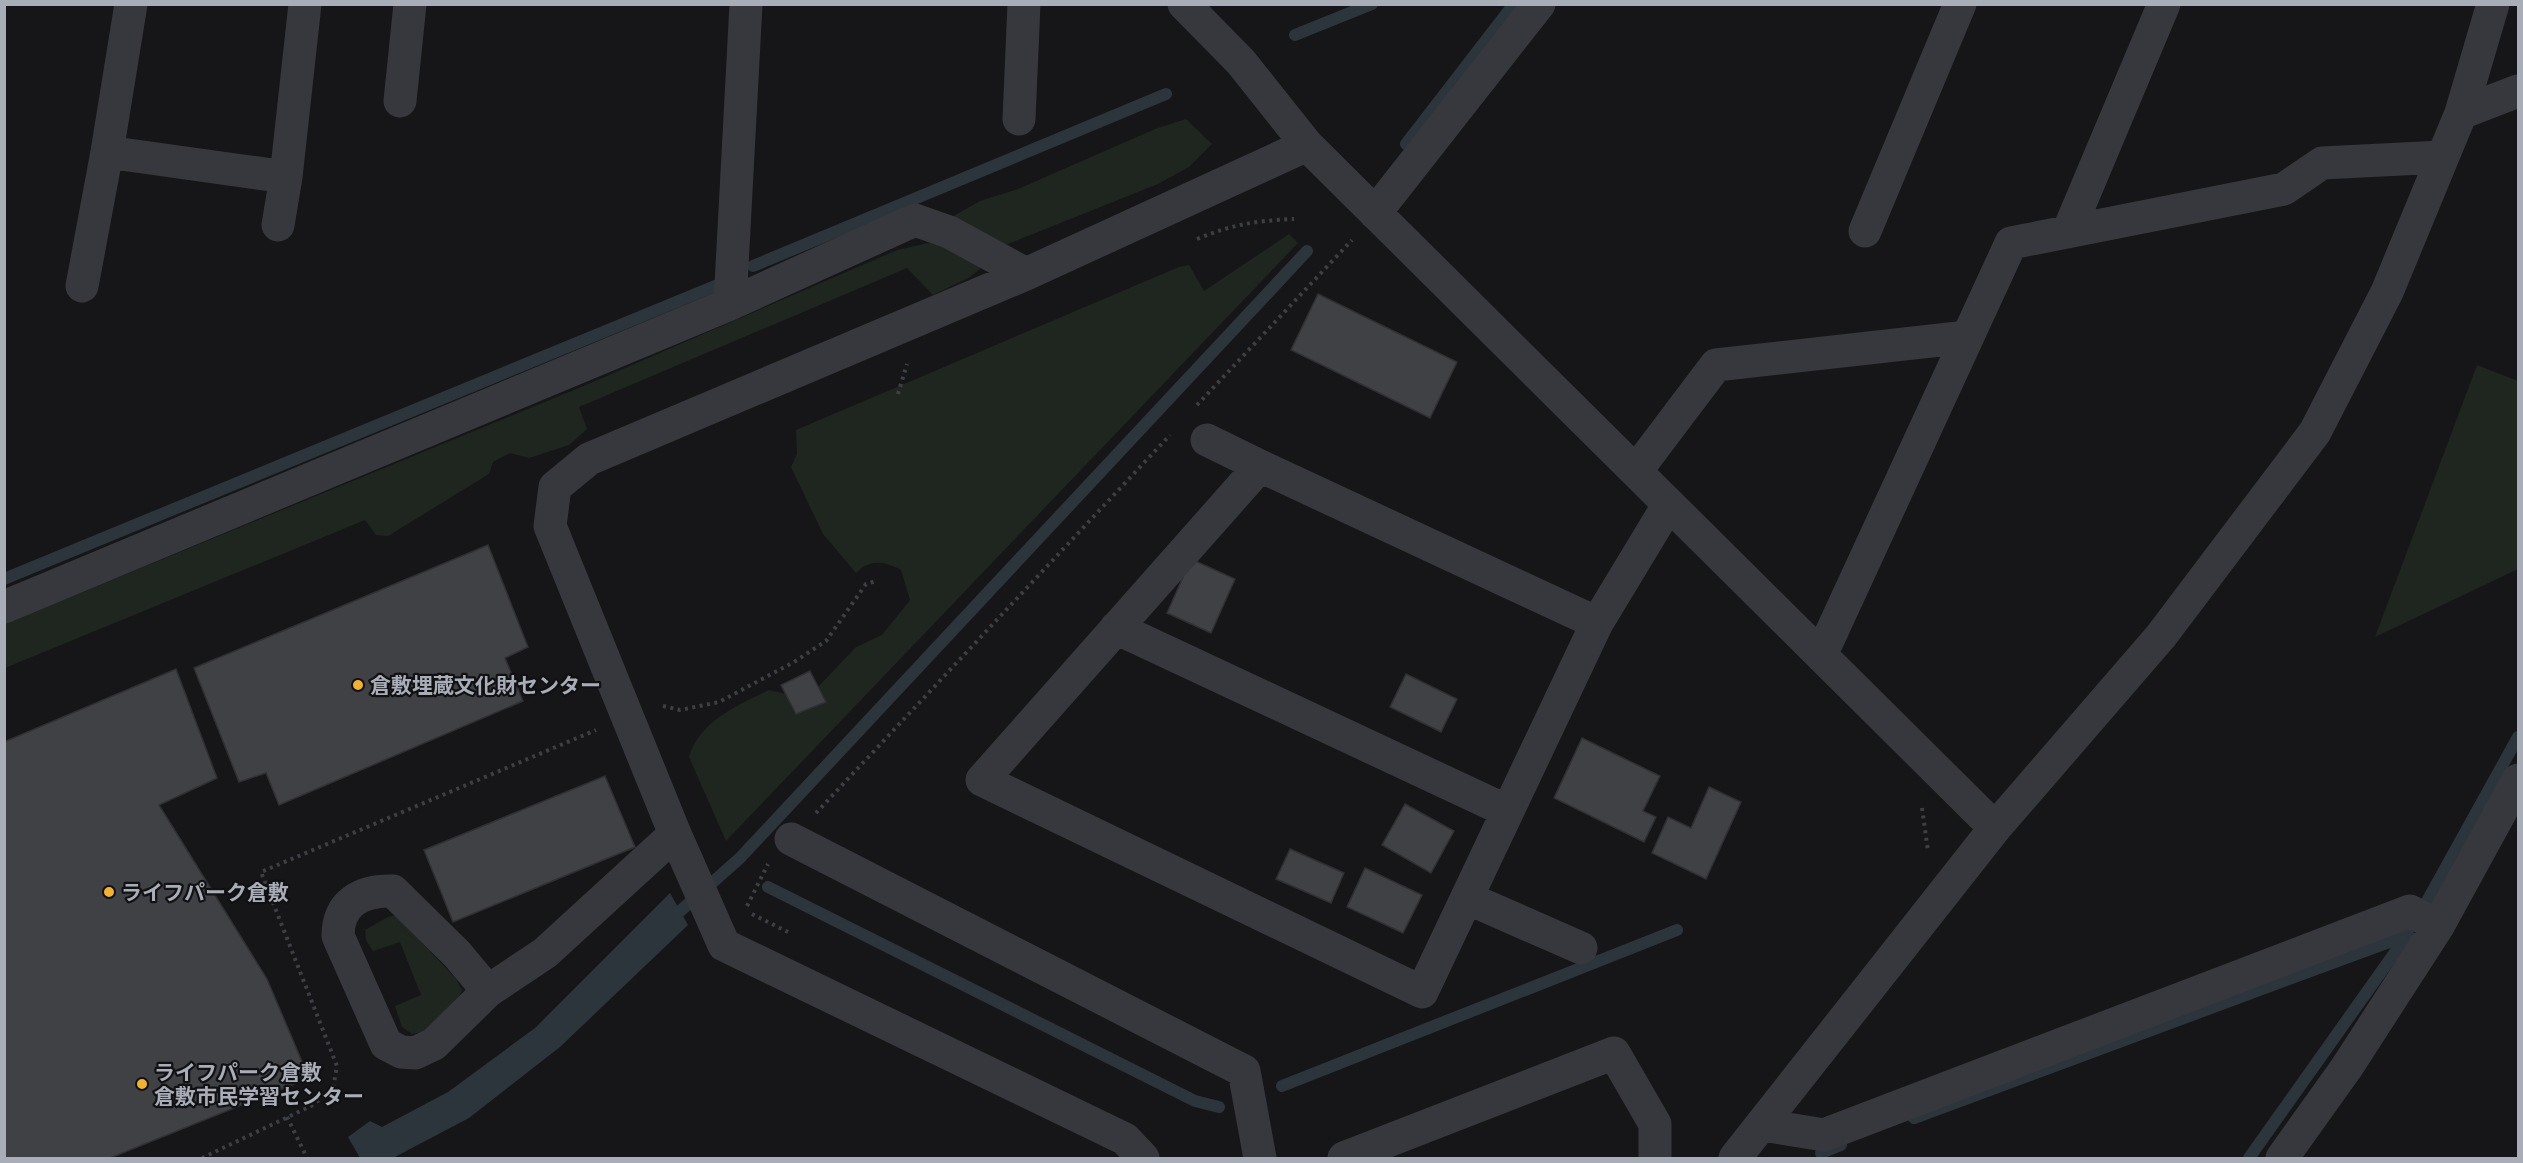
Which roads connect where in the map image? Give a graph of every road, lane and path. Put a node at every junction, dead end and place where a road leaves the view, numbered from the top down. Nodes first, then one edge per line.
1 (131, 4) edge
2 (305, 4) edge
3 (410, 4) edge
4 (747, 4) edge
5 (1024, 4) edge
6 (1184, 4) edge
7 (1539, 4) edge
8 (1960, 4) edge
9 (2164, 4) edge
10 (2493, 4) edge
11 (2518, 92) edge
12 (400, 101) dead end
13 (2460, 113) junction
14 (1019, 119) dead end
15 (1307, 145) junction
16 (107, 152) junction
17 (2442, 157) junction
18 (286, 177) junction
19 (1375, 213) junction
20 (1294, 219) dead end
21 (278, 225) dead end
22 (1865, 231) dead end
23 (2068, 232) junction
24 (1196, 239) dead end
25 (1361, 248) dead end
26 (1026, 274) junction
27 (82, 286) dead end
28 (730, 304) junction
29 (1967, 338) junction
30 (898, 362) dead end
31 (898, 394) dead end
32 (1199, 426) joint
33 (1174, 431) dead end
34 (1260, 466) junction
35 (1636, 471) junction
36 (1669, 504) junction
37 (876, 581) dead end
38 (4, 607) edge
39 (1597, 622) junction
40 (1116, 628) junction
41 (1821, 655) junction
42 (654, 704) dead end
43 (2518, 780) edge
44 (1914, 801) dead end
45 (1508, 811) junction
46 (1995, 828) junction
47 (675, 834) junction
48 (791, 839) junction
49 (1926, 857) dead end
50 (1467, 898) junction
51 (740, 905) dead end
52 (746, 909) junction
53 (2426, 919) junction
54 (795, 936) dead end
55 (1581, 948) dead end
56 (488, 991) junction
57 (287, 1118) dead end
58 (1763, 1125) junction
59 (307, 1158) edge
60 (1143, 1158) edge
61 (1260, 1158) edge
62 (1344, 1158) edge
63 (1655, 1158) edge
64 (1735, 1158) edge
65 (2282, 1158) edge

1 - 16 street
2 - 18 street
3 - 12 street
4 - 28 street
5 - 14 street
6 - 15 street
7 - 19 street
8 - 22 street
9 - 23 street
10 - 13 street
11 - 13 street
13 - 17 street
15 - 19 street
15 - 26 street
16 - 18 street
16 - 27 street
17 - 23 street
17 - 46 street
18 - 21 street
19 - 35 street
20 - 24 path
23 - 29 street
25 - 32 path
26 - 28 street
26 - 47 street
28 - 38 street
29 - 35 street
29 - 41 street
30 - 31 path
32 - 34 street
33 - 48 path
34 - 39 street
34 - 40 street
35 - 36 street
36 - 39 street
36 - 41 street
37 - 42 path
39 - 45 street
40 - 45 street
40 - 50 street
41 - 46 street
43 - 53 street
44 - 49 path
45 - 50 street
46 - 58 street
47 - 56 street
47 - 60 street
48 - 52 path
48 - 61 street
50 - 55 street
51 - 52 path
52 - 54 path
53 - 58 street
53 - 65 street
56 - 56 street
57 - 59 path
58 - 64 street
62 - 63 street

